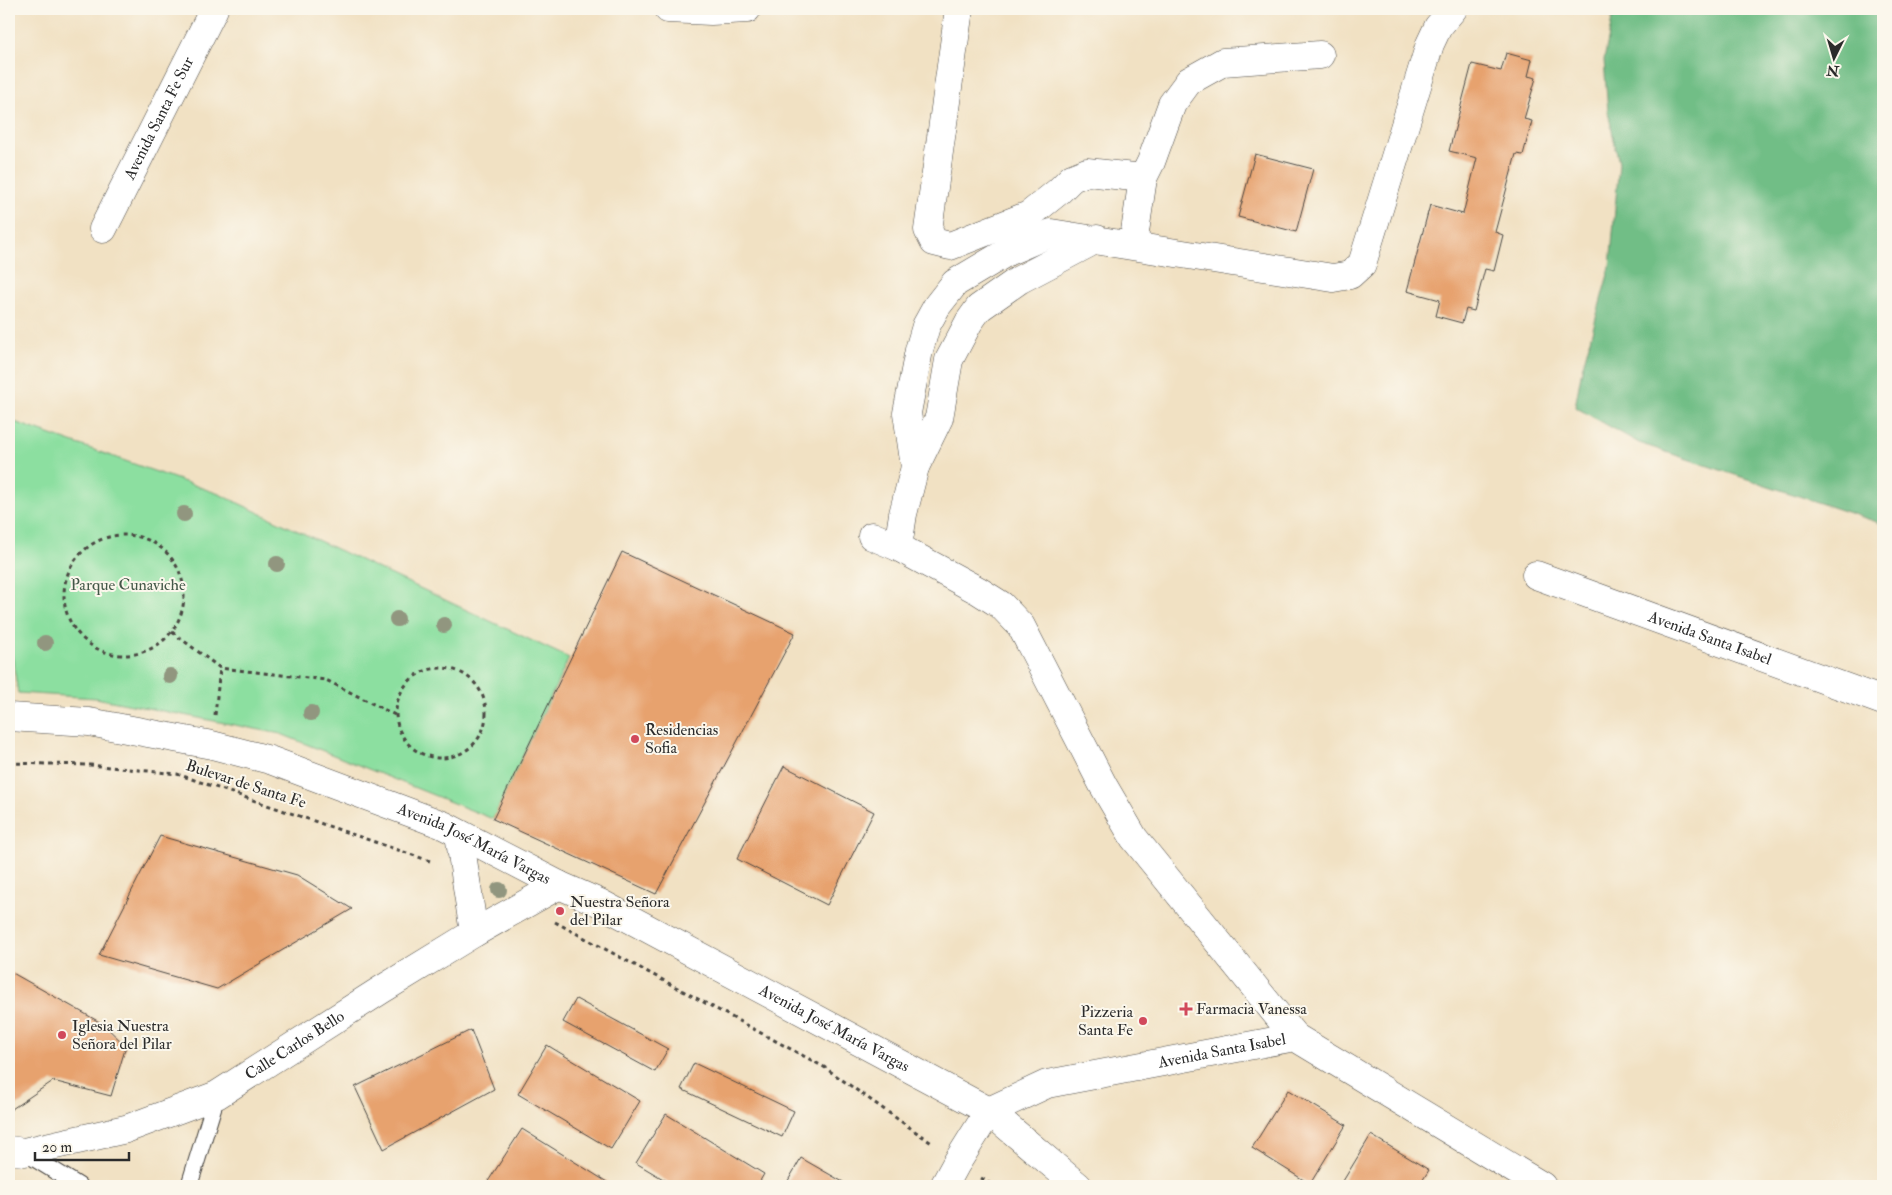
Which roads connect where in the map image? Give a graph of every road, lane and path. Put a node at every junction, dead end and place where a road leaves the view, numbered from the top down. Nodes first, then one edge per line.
1 (214, 9) edge
2 (668, 9) edge
3 (748, 9) edge
4 (959, 9) edge
5 (1453, 9) edge
6 (1320, 55) dead end
7 (1143, 178) junction
8 (103, 229) dead end
9 (1098, 239) junction
10 (1133, 244) junction
11 (955, 283) junction
12 (979, 308) junction
13 (915, 467) junction
14 (872, 536) dead end
15 (898, 547) junction
16 (1536, 575) dead end
17 (172, 632) junction
18 (220, 668) junction
19 (1883, 701) edge
20 (395, 715) junction
21 (9, 716) edge
22 (212, 745) junction
23 (9, 763) edge
24 (460, 834) junction
25 (466, 874) junction
26 (560, 885) junction
27 (524, 906) junction
28 (474, 933) junction
29 (1295, 1037) junction
30 (217, 1095) junction
31 (989, 1111) junction
32 (16, 1151) edge
33 (958, 1162) junction
34 (80, 1186) edge
35 (189, 1186) edge
36 (944, 1186) edge
37 (994, 1186) edge
38 (1078, 1186) edge
39 (1542, 1186) edge

1 - 8 street, Avenida Santa Fe Sur
2 - 3 street
4 - 7 street
5 - 10 street
6 - 7 street
7 - 10 street
9 - 10 street
9 - 11 street
9 - 12 street
11 - 12 street
11 - 13 street
12 - 13 street
13 - 15 street
14 - 15 street
15 - 29 street
16 - 19 street, Avenida Santa Isabel
17 - 17 path
17 - 18 path
18 - 20 path
18 - 22 path
20 - 20 path
21 - 22 street, Avenida José María Vargas
22 - 24 street, Avenida José María Vargas
23 - 25 path, Bulevar de Santa Fe
24 - 25 street
24 - 26 street, Avenida José María Vargas
25 - 28 street
26 - 27 street, Calle Carlos Bello
26 - 31 street, Avenida José María Vargas
27 - 28 street, Calle Carlos Bello
27 - 33 path
28 - 30 street, Calle Carlos Bello
29 - 31 street, Avenida Santa Isabel
29 - 39 street, Avenida Santa Isabel
30 - 32 street, Calle Carlos Bello
30 - 35 lane
31 - 33 street
31 - 38 street, Avenida José María Vargas
32 - 34 lane
33 - 36 street
33 - 37 path

